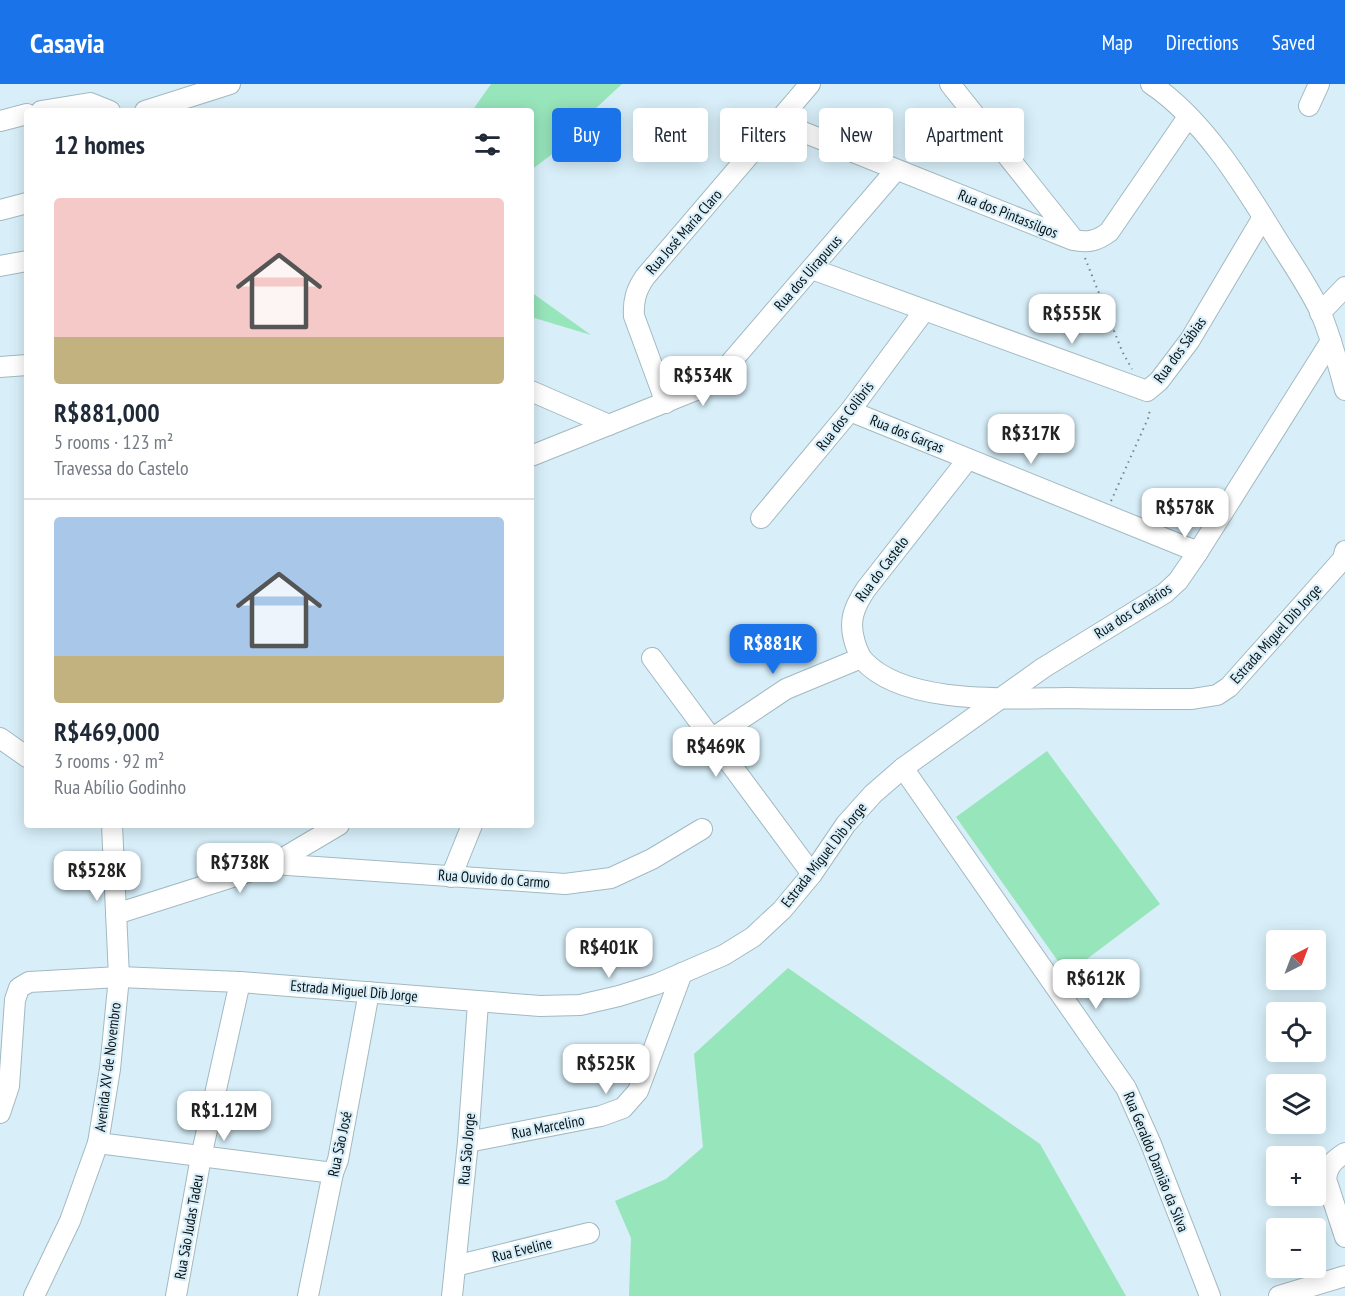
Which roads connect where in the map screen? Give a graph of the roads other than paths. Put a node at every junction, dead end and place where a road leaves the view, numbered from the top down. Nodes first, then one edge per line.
1 (230, 84) edge
2 (810, 84) edge
3 (950, 84) edge
4 (1151, 84) edge
5 (1319, 84) edge
6 (1309, 106) dead end
7 (59, 108) edge
8 (102, 108) edge
9 (155, 108) edge
10 (790, 108) edge
11 (24, 115) edge
12 (1188, 117) junction
13 (0, 121) edge
14 (807, 134) edge
15 (744, 162) edge
16 (896, 170) junction
17 (24, 204) edge
18 (0, 210) edge
19 (1263, 217) junction
20 (1077, 240) junction
21 (24, 262) edge
22 (0, 266) edge
23 (812, 270) junction
24 (1345, 287) edge
25 (924, 311) junction
26 (1320, 313) junction
27 (1331, 341) junction
28 (24, 365) edge
29 (0, 367) edge
30 (1345, 390) edge
31 (534, 392) edge
32 (666, 403) junction
33 (850, 411) junction
34 (609, 425) junction
35 (534, 455) edge
36 (968, 459) junction
37 (761, 518) dead end
38 (1198, 552) junction
39 (1344, 556) edge
40 (652, 658) dead end
41 (861, 658) junction
42 (1055, 661) junction
43 (1000, 698) junction
44 (1066, 698) junction
45 (0, 738) edge
46 (711, 739) junction
47 (24, 755) edge
48 (903, 768) junction
49 (112, 828) edge
50 (334, 828) edge
51 (471, 828) edge
52 (702, 829) dead end
53 (273, 864) junction
54 (812, 874) junction
55 (451, 877) junction
56 (116, 914) junction
57 (682, 973) junction
58 (119, 977) junction
59 (240, 982) junction
60 (369, 992) junction
61 (478, 1003) junction
62 (4, 1092) edge
63 (0, 1113) edge
64 (468, 1142) junction
65 (98, 1143) junction
66 (1345, 1153) edge
67 (201, 1157) junction
68 (333, 1173) junction
69 (589, 1233) dead end
70 (1345, 1237) edge
71 (455, 1266) junction
72 (1345, 1276) edge
73 (34, 1296) edge
74 (176, 1296) edge
75 (308, 1296) edge
76 (452, 1296) edge
77 (1210, 1296) edge
78 (1279, 1296) edge

1 - 9 street
2 - 10 street, Rua José Maria Claro
3 - 20 street
4 - 12 street
5 - 6 street
7 - 8 street
11 - 13 street
12 - 19 street
12 - 20 street
14 - 16 street, Rua dos Pintassilgos
15 - 32 street, Rua José Maria Claro
16 - 20 street, Rua dos Pintassilgos
16 - 23 street, Rua dos Uirapurus
17 - 18 street
19 - 25 street, Rua dos Sábias
19 - 26 street
21 - 22 street
23 - 25 street, Rua dos Sábias
23 - 32 street, Rua dos Uirapurus
24 - 26 street
25 - 33 street, Rua dos Colibris
26 - 27 street
27 - 30 street
27 - 38 street, Rua dos Canários
28 - 29 street
31 - 34 street
32 - 34 street
33 - 36 street, Rua dos Garças
33 - 37 street, Rua dos Colibris
34 - 35 street
36 - 38 street, Rua dos Garças
36 - 41 street, Rua do Castelo
38 - 42 street, Rua dos Canários
39 - 44 street, Estrada Miguel Dib Jorge
40 - 46 street
41 - 43 street
41 - 46 street
42 - 43 street, Rua dos Canários
42 - 44 street
43 - 44 street, Estrada Miguel Dib Jorge
43 - 48 street, Estrada Miguel Dib Jorge
45 - 47 street
46 - 54 street
48 - 54 street, Estrada Miguel Dib Jorge
48 - 77 street, Rua Geraldo Damião da Silva
49 - 56 street, Avenida XV de Novembro
50 - 53 street
51 - 55 street
52 - 55 street, Rua Ouvido do Carmo
53 - 55 street, Rua Ouvido do Carmo
53 - 56 street
54 - 57 street, Estrada Miguel Dib Jorge
56 - 58 street, Avenida XV de Novembro
57 - 61 street, Estrada Miguel Dib Jorge
57 - 64 street, Rua Marcelino
58 - 59 street, Estrada Miguel Dib Jorge
58 - 62 street, Estrada Miguel Dib Jorge
58 - 65 street, Avenida XV de Novembro
59 - 60 street, Estrada Miguel Dib Jorge
59 - 67 street, Rua São Judas Tadeu
60 - 61 street, Estrada Miguel Dib Jorge
60 - 68 street, Rua São José
61 - 64 street, Rua São Jorge
62 - 63 street
64 - 71 street, Rua São Jorge
65 - 67 street
65 - 73 street, Avenida XV de Novembro
66 - 70 street
67 - 68 street
67 - 74 street, Rua São Judas Tadeu
68 - 75 street, Rua São José
69 - 71 street, Rua Eveline
71 - 76 street, Rua São Jorge
72 - 78 street

